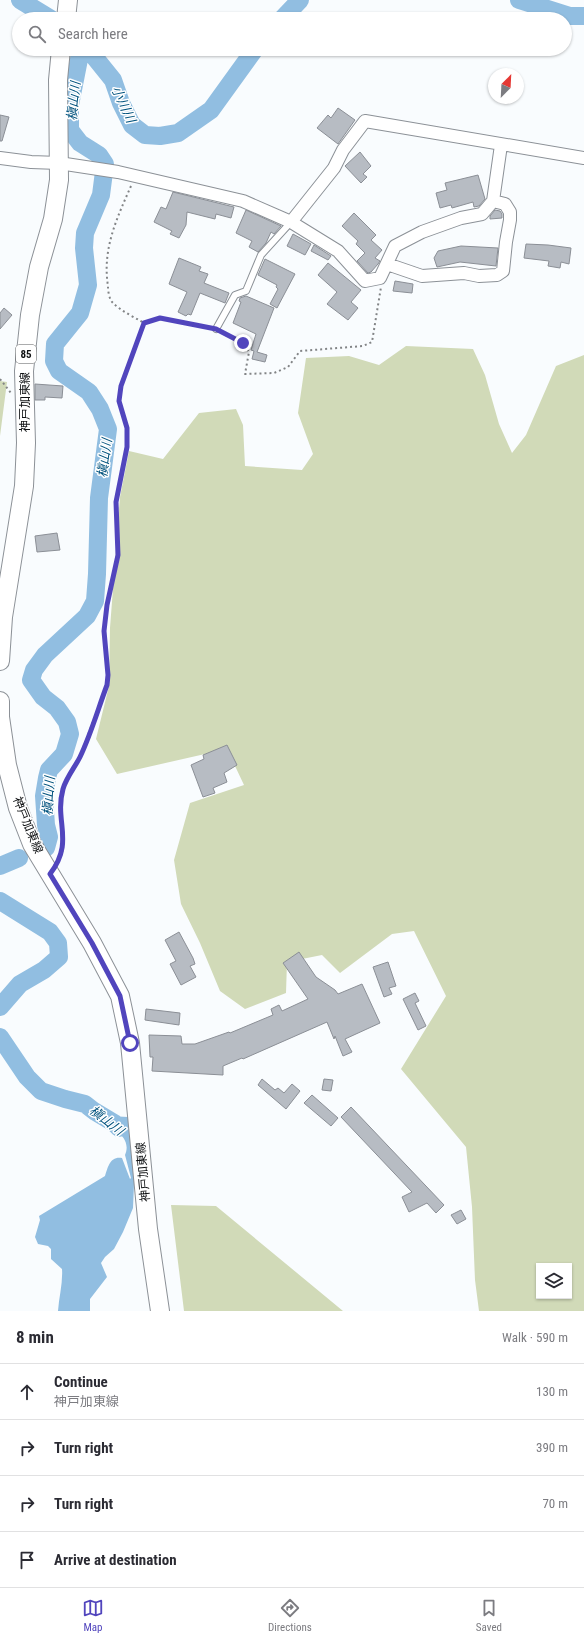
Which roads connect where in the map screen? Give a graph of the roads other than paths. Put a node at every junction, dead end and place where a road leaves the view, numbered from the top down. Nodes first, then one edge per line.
1 (60, 56) edge
2 (501, 145) junction
3 (0, 158) edge
4 (584, 158) edge
5 (59, 163) junction
6 (493, 201) junction
7 (291, 222) junction
8 (387, 264) junction
9 (216, 329) road end
10 (0, 661) edge
11 (0, 701) edge
12 (160, 1311) edge

1 - 5 main road, 神戸加東線 / 85
2 - 4 street
2 - 6 street
2 - 7 street
3 - 5 street
5 - 7 street
5 - 10 main road, 神戸加東線 / 85
6 - 8 street
6 - 8 street
7 - 8 street
7 - 9 lane
11 - 12 main road, 神戸加東線

